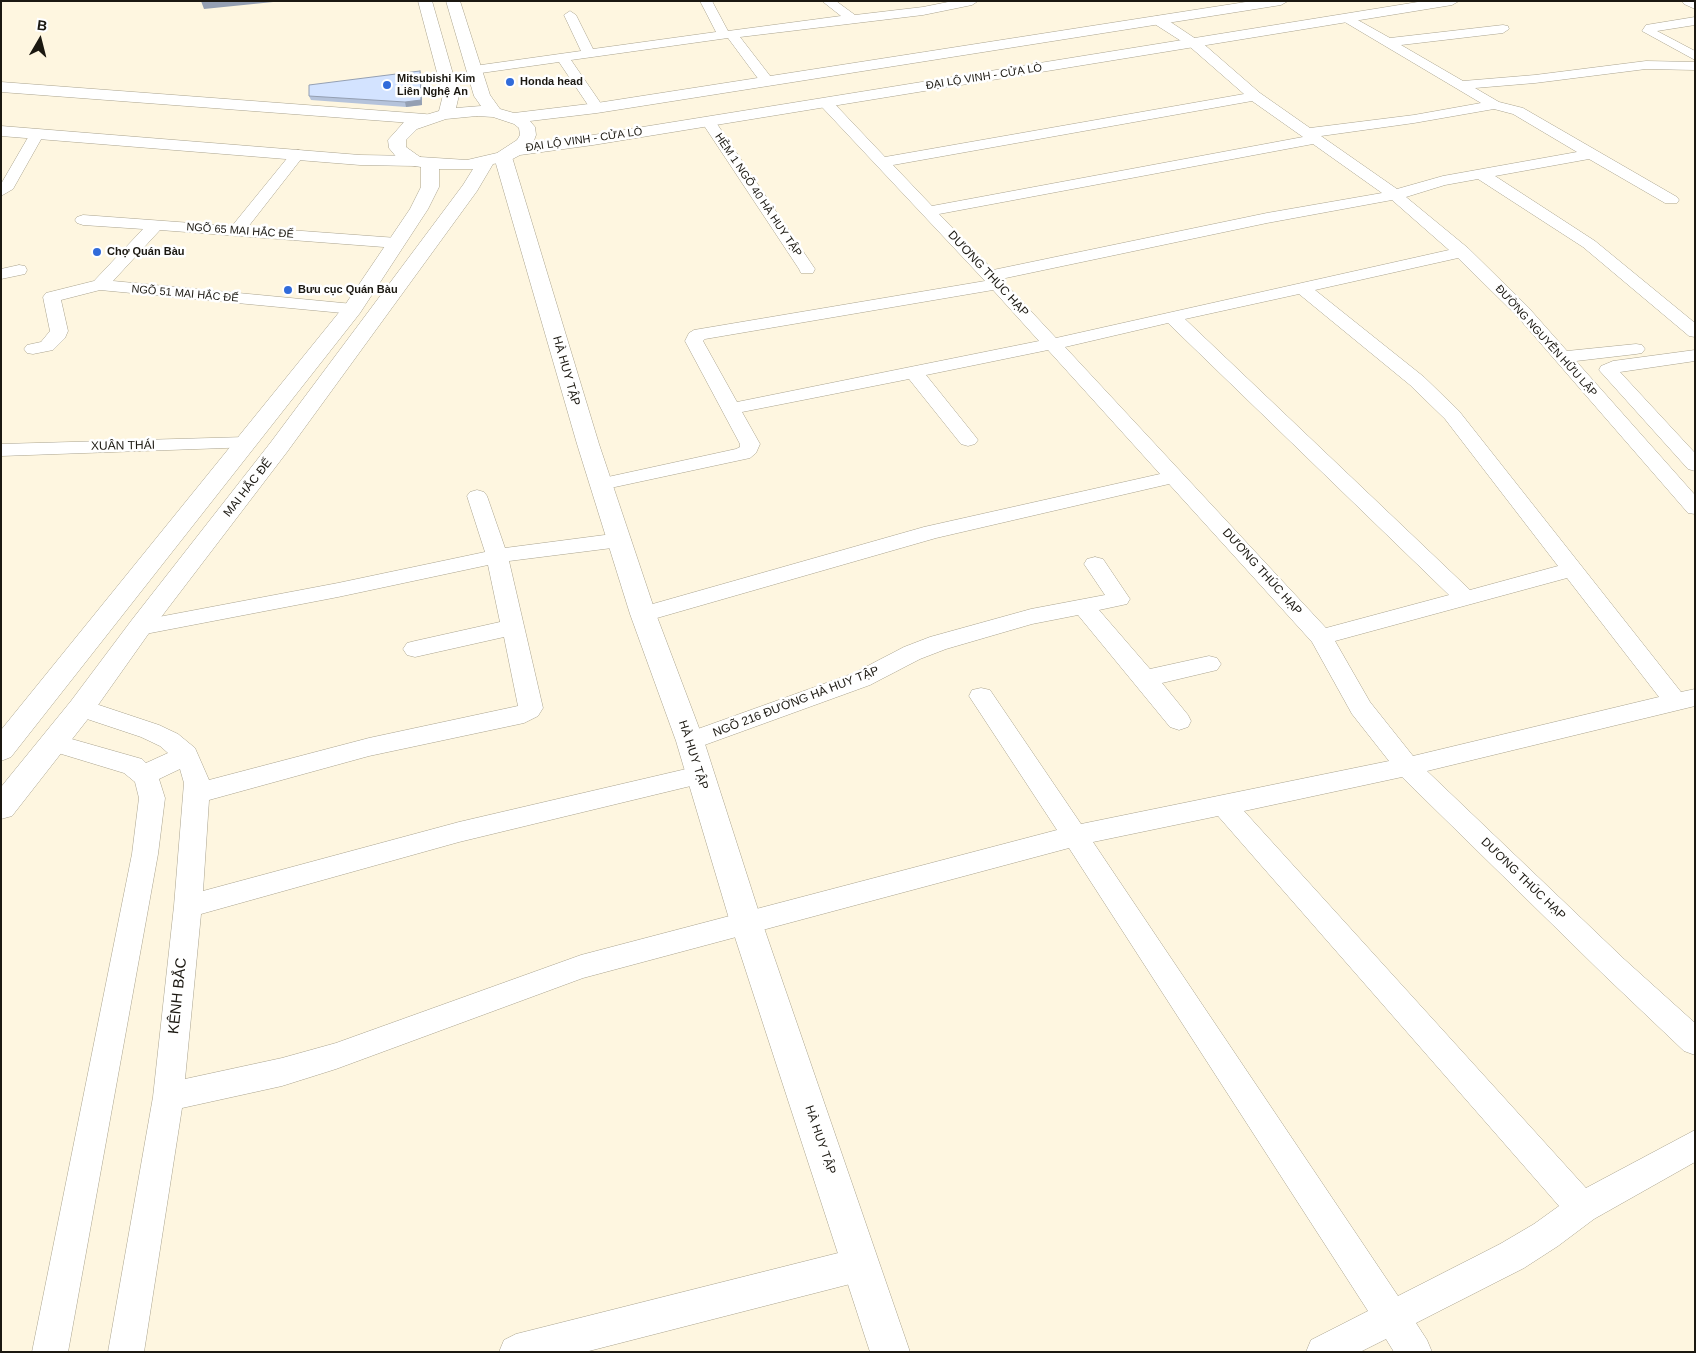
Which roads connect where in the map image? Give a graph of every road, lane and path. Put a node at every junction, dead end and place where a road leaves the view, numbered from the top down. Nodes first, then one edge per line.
1 (425, 1) edge
2 (453, 1) edge
3 (706, 1) edge
4 (828, 1) edge
5 (972, 1) edge
6 (1281, 1) edge
7 (1452, 1) edge
8 (1688, 1) edge
9 (1695, 5) edge
10 (570, 15) dead end
11 (1347, 18) junction
12 (852, 19) junction
13 (1158, 20) junction
14 (1695, 21) edge
15 (1503, 29) dead end
16 (728, 34) junction
17 (1389, 42) junction
18 (1194, 43) junction
19 (589, 54) junction
20 (1695, 56) edge
21 (563, 58) junction
22 (1695, 66) edge
23 (474, 70) junction
24 (767, 81) junction
25 (1460, 85) junction
26 (1, 87) edge
27 (1254, 96) junction
28 (825, 102) junction
29 (1494, 105) junction
30 (597, 108) junction
31 (494, 112) junction
32 (446, 114) junction
33 (514, 118) junction
34 (425, 119) junction
35 (708, 121) junction
36 (1, 131) edge
37 (37, 134) junction
38 (1311, 136) junction
39 (298, 154) junction
40 (1590, 154) junction
41 (502, 156) junction
42 (882, 162) junction
43 (422, 163) junction
44 (1481, 174) junction
45 (1, 191) edge
46 (1395, 195) junction
47 (1671, 200) dead end
48 (928, 211) junction
49 (83, 220) dead end
50 (156, 225) junction
51 (237, 230) junction
52 (397, 243) junction
53 (1462, 252) junction
54 (807, 269) dead end
55 (18, 270) dead end
56 (1, 274) edge
57 (993, 280) junction
58 (100, 286) junction
59 (1302, 288) junction
60 (353, 309) junction
61 (1172, 317) junction
62 (1695, 332) edge
63 (1695, 343) edge
64 (1052, 344) junction
65 (33, 349) dead end
66 (1695, 355) edge
67 (1562, 357) junction
68 (914, 373) junction
69 (730, 409) junction
70 (968, 440) dead end
71 (246, 443) junction
72 (1, 450) edge
73 (1695, 465) edge
74 (1175, 477) junction
75 (601, 484) junction
76 (477, 496) dead end
77 (1695, 508) edge
78 (620, 540) junction
79 (497, 556) junction
80 (1095, 564) dead end
81 (1571, 570) junction
82 (1466, 599) junction
83 (1084, 607) junction
84 (643, 614) junction
85 (140, 627) junction
86 (513, 627) junction
87 (1321, 637) junction
88 (415, 650) dead end
89 (1209, 664) dead end
90 (1145, 679) junction
91 (981, 696) dead end
92 (1685, 700) edge
93 (81, 708) junction
94 (1179, 721) dead end
95 (690, 741) junction
96 (54, 742) junction
97 (1, 750) edge
98 (186, 755) junction
99 (1407, 767) junction
100 (144, 775) junction
101 (699, 775) junction
102 (197, 794) junction
103 (1223, 805) junction
104 (1, 808) edge
105 (1075, 836) junction
106 (188, 906) junction
107 (746, 922) junction
108 (1695, 1042) edge
109 (168, 1097) junction
110 (1695, 1145) edge
111 (1582, 1208) junction
112 (862, 1264) junction
113 (1392, 1317) junction
114 (50, 1352) edge
115 (126, 1352) edge
116 (516, 1352) edge
117 (890, 1352) edge
118 (1323, 1352) edge
119 (1415, 1352) edge

1 - 32 main road
2 - 23 main road
3 - 16 street
4 - 12 street
5 - 12 street
6 - 13 main road
7 - 11 main road, ĐẠI LỘ VINH - CỬA LÒ
8 - 9 street
10 - 19 street
11 - 17 street
11 - 18 main road, ĐẠI LỘ VINH - CỬA LÒ
12 - 16 street
13 - 18 main road
13 - 24 main road
14 - 20 street
15 - 17 street
16 - 19 street
16 - 24 street
17 - 25 street
18 - 27 street, ĐƯỜNG NGUYỄN HỮU LẬP
18 - 28 main road, ĐẠI LỘ VINH - CỬA LÒ
19 - 21 street
21 - 23 street
21 - 30 street
22 - 25 street
23 - 31 main road
24 - 30 main road
25 - 29 street
26 - 34 main road
27 - 38 street, ĐƯỜNG NGUYỄN HỮU LẬP
27 - 42 street
28 - 35 main road, ĐẠI LỘ VINH - CỬA LÒ
28 - 42 street, DƯƠNG THÚC HẠP
29 - 38 street
29 - 40 street
30 - 33 main road
31 - 32 main road
31 - 33 main road
32 - 34 main road
33 - 41 main road, MAI HẮC ĐẾ
34 - 43 main road
35 - 41 main road, ĐẠI LỘ VINH - CỬA LÒ
35 - 54 street, HẺM 1 NGÕ 40 HÀ HUY TẬP
36 - 37 main road, ĐẠI LỘ VINH - CỬA LÒ
37 - 39 main road, ĐẠI LỘ VINH - CỬA LÒ
37 - 45 street
38 - 46 street, ĐƯỜNG NGUYỄN HỮU LẬP
38 - 48 street
39 - 43 main road, ĐẠI LỘ VINH - CỬA LÒ
39 - 51 street
40 - 44 street
40 - 47 street
41 - 43 main road, ĐẠI LỘ VINH - CỬA LÒ
41 - 75 main road, HÀ HUY TẬP
41 - 85 main road, MAI HẮC ĐẾ
42 - 48 street, DƯƠNG THÚC HẠP
43 - 52 main road
44 - 46 street
44 - 62 street
46 - 53 street, ĐƯỜNG NGUYỄN HỮU LẬP
46 - 57 street
48 - 57 street, DƯƠNG THÚC HẠP
49 - 50 street, NGÕ 65 MAI HẮC ĐẾ
50 - 51 street, NGÕ 65 MAI HẮC ĐẾ
50 - 58 street
51 - 52 street, NGÕ 65 MAI HẮC ĐẾ
52 - 60 main road
53 - 59 street
53 - 67 street, ĐƯỜNG NGUYỄN HỮU LẬP
55 - 56 street
57 - 64 street, DƯƠNG THÚC HẠP
57 - 69 street
58 - 60 street, NGÕ 51 MAI HẮC ĐẾ
58 - 65 street
59 - 61 street
59 - 81 street
60 - 71 main road
61 - 64 street
61 - 82 street
63 - 67 street
64 - 68 street
64 - 74 street, DƯƠNG THÚC HẠP
66 - 73 street
67 - 77 street, ĐƯỜNG NGUYỄN HỮU LẬP
68 - 69 street
68 - 70 street
69 - 75 street
71 - 72 street, XUÂN THÁI
71 - 97 main road
74 - 84 street
74 - 87 street, DƯƠNG THÚC HẠP
75 - 78 main road, HÀ HUY TẬP
76 - 79 street
78 - 79 street
78 - 84 main road, HÀ HUY TẬP
79 - 85 street
79 - 86 street
80 - 83 street, NGÕ 216 ĐƯỜNG HÀ HUY TẬP
81 - 82 street
81 - 92 street
82 - 87 street
83 - 90 street
83 - 95 street, NGÕ 216 ĐƯỜNG HÀ HUY TẬP
84 - 95 main road, HÀ HUY TẬP
85 - 93 main road, MAI HẮC ĐẾ
86 - 88 street
86 - 102 street
87 - 99 street, DƯƠNG THÚC HẠP
89 - 90 street
90 - 94 street
91 - 105 street
92 - 99 street
93 - 96 main road, MAI HẮC ĐẾ
93 - 98 street, KÊNH BẮC
95 - 101 main road, HÀ HUY TẬP
96 - 100 street
96 - 104 main road, MAI HẮC ĐẾ
98 - 100 street
98 - 102 street, KÊNH BẮC
99 - 103 street
99 - 108 street, DƯƠNG THÚC HẠP
100 - 114 street
101 - 106 street
101 - 107 main road, HÀ HUY TẬP
102 - 106 street, KÊNH BẮC
103 - 105 street
103 - 111 street
105 - 107 street
105 - 113 street
106 - 109 street, KÊNH BẮC
107 - 109 street
107 - 112 main road, HÀ HUY TẬP
109 - 115 street, KÊNH BẮC
110 - 111 street
111 - 113 street
112 - 116 street
112 - 117 main road, HÀ HUY TẬP
113 - 118 street
113 - 119 street

